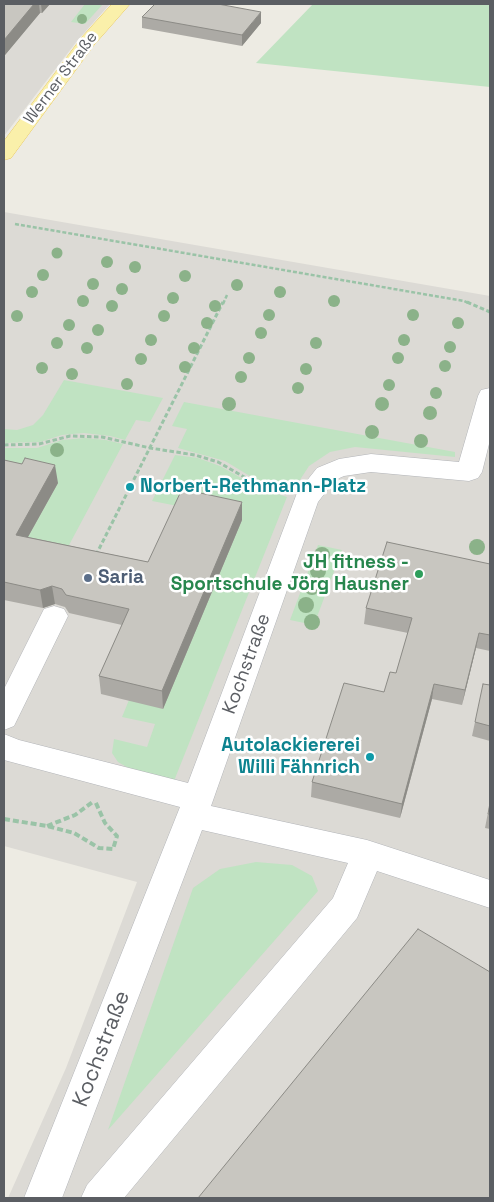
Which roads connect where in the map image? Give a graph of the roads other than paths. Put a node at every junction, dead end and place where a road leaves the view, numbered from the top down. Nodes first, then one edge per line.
1 (120, 4) edge
2 (4, 154) edge
3 (490, 396) edge
4 (54, 616) dead end
5 (4, 718) edge
6 (4, 746) edge
7 (196, 807) junction
8 (368, 854) junction
9 (490, 894) edge
10 (43, 1198) edge
11 (100, 1198) edge

1 - 2 main road, Werner Straße
3 - 7 street, Kochstraße
4 - 5 street
6 - 7 street
7 - 8 street
7 - 10 street, Kochstraße
8 - 9 street
8 - 11 street

